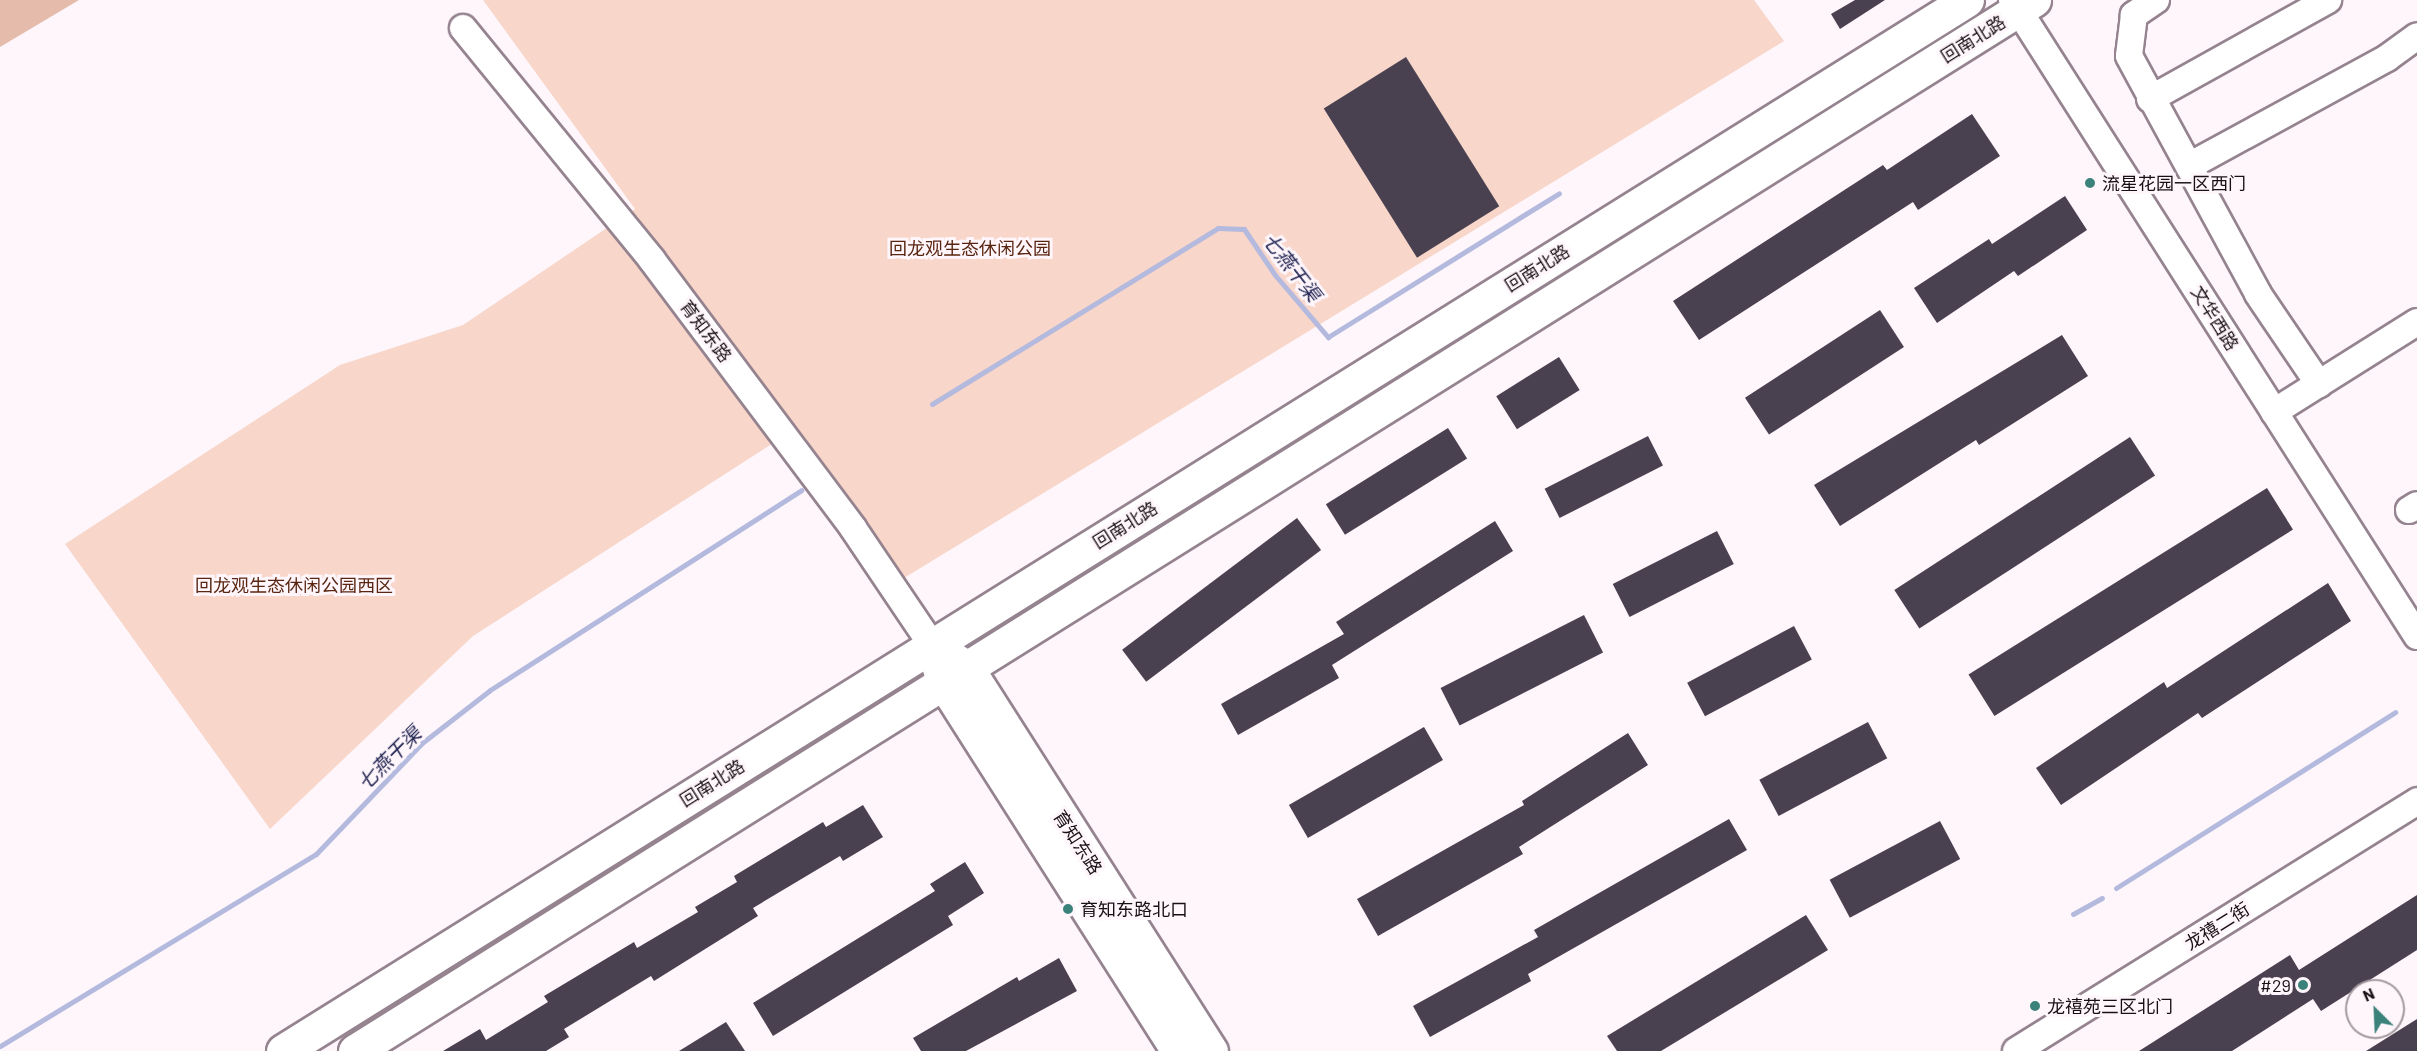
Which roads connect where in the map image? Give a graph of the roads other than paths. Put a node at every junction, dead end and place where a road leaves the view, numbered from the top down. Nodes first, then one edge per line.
1 (1967, 0) edge
2 (2156, 0) edge
3 (2328, 0) edge
4 (2022, 3) edge
5 (463, 28) dead end
6 (2417, 36) edge
7 (2150, 99) junction
8 (2189, 166) junction
9 (2417, 322) edge
10 (2319, 384) junction
11 (2274, 412) junction
12 (2417, 636) edge
13 (932, 645) junction
14 (955, 675) junction
15 (2417, 801) edge
16 (283, 1051) edge
17 (355, 1051) edge
18 (1178, 1051) edge
19 (1211, 1051) edge
20 (2016, 1051) edge

1 - 13 main road, 回南北路
2 - 7 street
3 - 7 street
4 - 11 street, 文华西路
4 - 14 main road, 回南北路
5 - 13 street, 育知东路
6 - 8 street
7 - 8 street
8 - 10 street
9 - 10 street
10 - 11 street
11 - 12 street, 文华西路
13 - 14 main road, 育知东路
13 - 16 main road, 回南北路
14 - 17 main road, 回南北路
14 - 18 main road, 育知东路
14 - 19 main road, 育知东路
15 - 20 street, 龙禧二街

